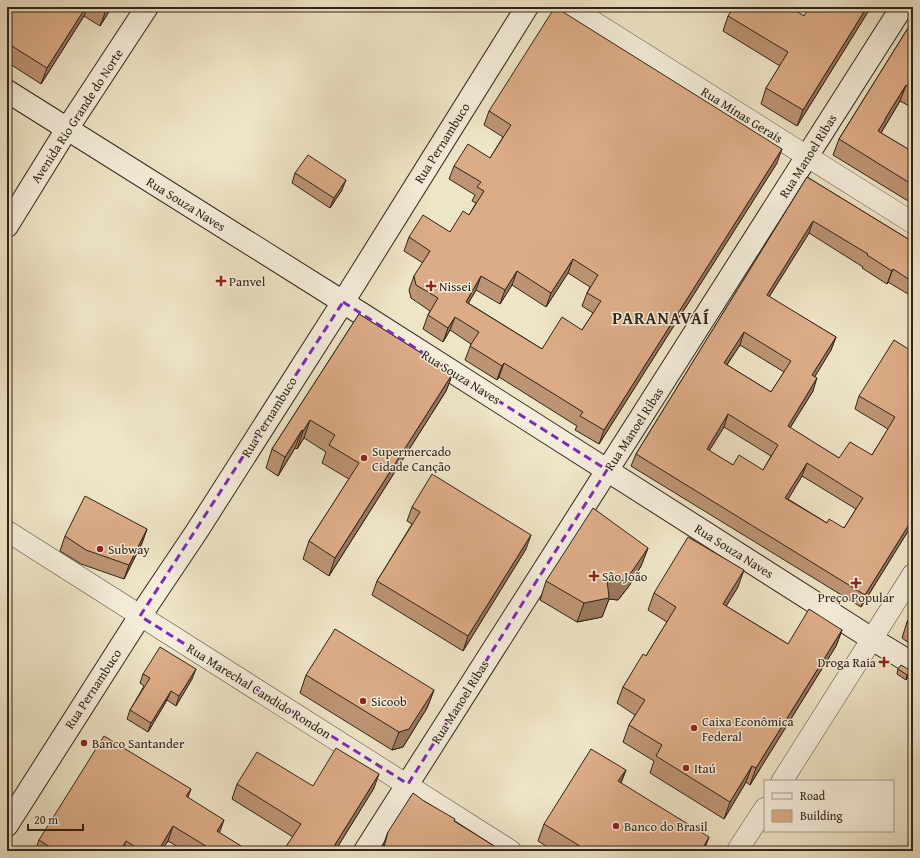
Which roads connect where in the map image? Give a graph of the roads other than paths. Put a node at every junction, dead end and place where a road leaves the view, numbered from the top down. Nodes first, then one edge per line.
1 (147, 7) edge
2 (527, 7) edge
3 (570, 7) edge
4 (902, 7) edge
5 (7, 91) edge
6 (67, 129) junction
7 (808, 156) junction
8 (913, 223) edge
9 (7, 226) edge
10 (343, 302) junction
11 (607, 470) junction
12 (7, 531) edge
13 (913, 574) edge
14 (140, 616) junction
15 (872, 639) junction
16 (913, 664) edge
17 (783, 780) edge
18 (408, 784) junction
19 (764, 810) edge
20 (7, 824) edge
21 (365, 851) edge
22 (511, 851) edge
23 (737, 851) edge

1 - 6 street, Avenida Rio Grande do Norte
2 - 10 street, Rua Pernambuco
3 - 7 street, Rua Minas Gerais
4 - 7 street, Rua Manoel Ribas
5 - 6 street, Rua Souza Naves
6 - 9 street, Avenida Rio Grande do Norte
6 - 10 street, Rua Souza Naves
7 - 8 street, Rua Minas Gerais
7 - 11 street, Rua Manoel Ribas
10 - 11 street, Rua Souza Naves
10 - 14 street, Rua Pernambuco
11 - 15 street, Rua Souza Naves
11 - 18 street, Rua Manoel Ribas
12 - 14 street, Rua Marechal Candido Rondon
13 - 15 street
14 - 18 street, Rua Marechal Candido Rondon
14 - 20 street, Rua Pernambuco
15 - 16 street, Rua Souza Naves
15 - 17 street
18 - 21 street, Rua Manoel Ribas
18 - 22 street, Rua Marechal Candido Rondon
19 - 23 street

